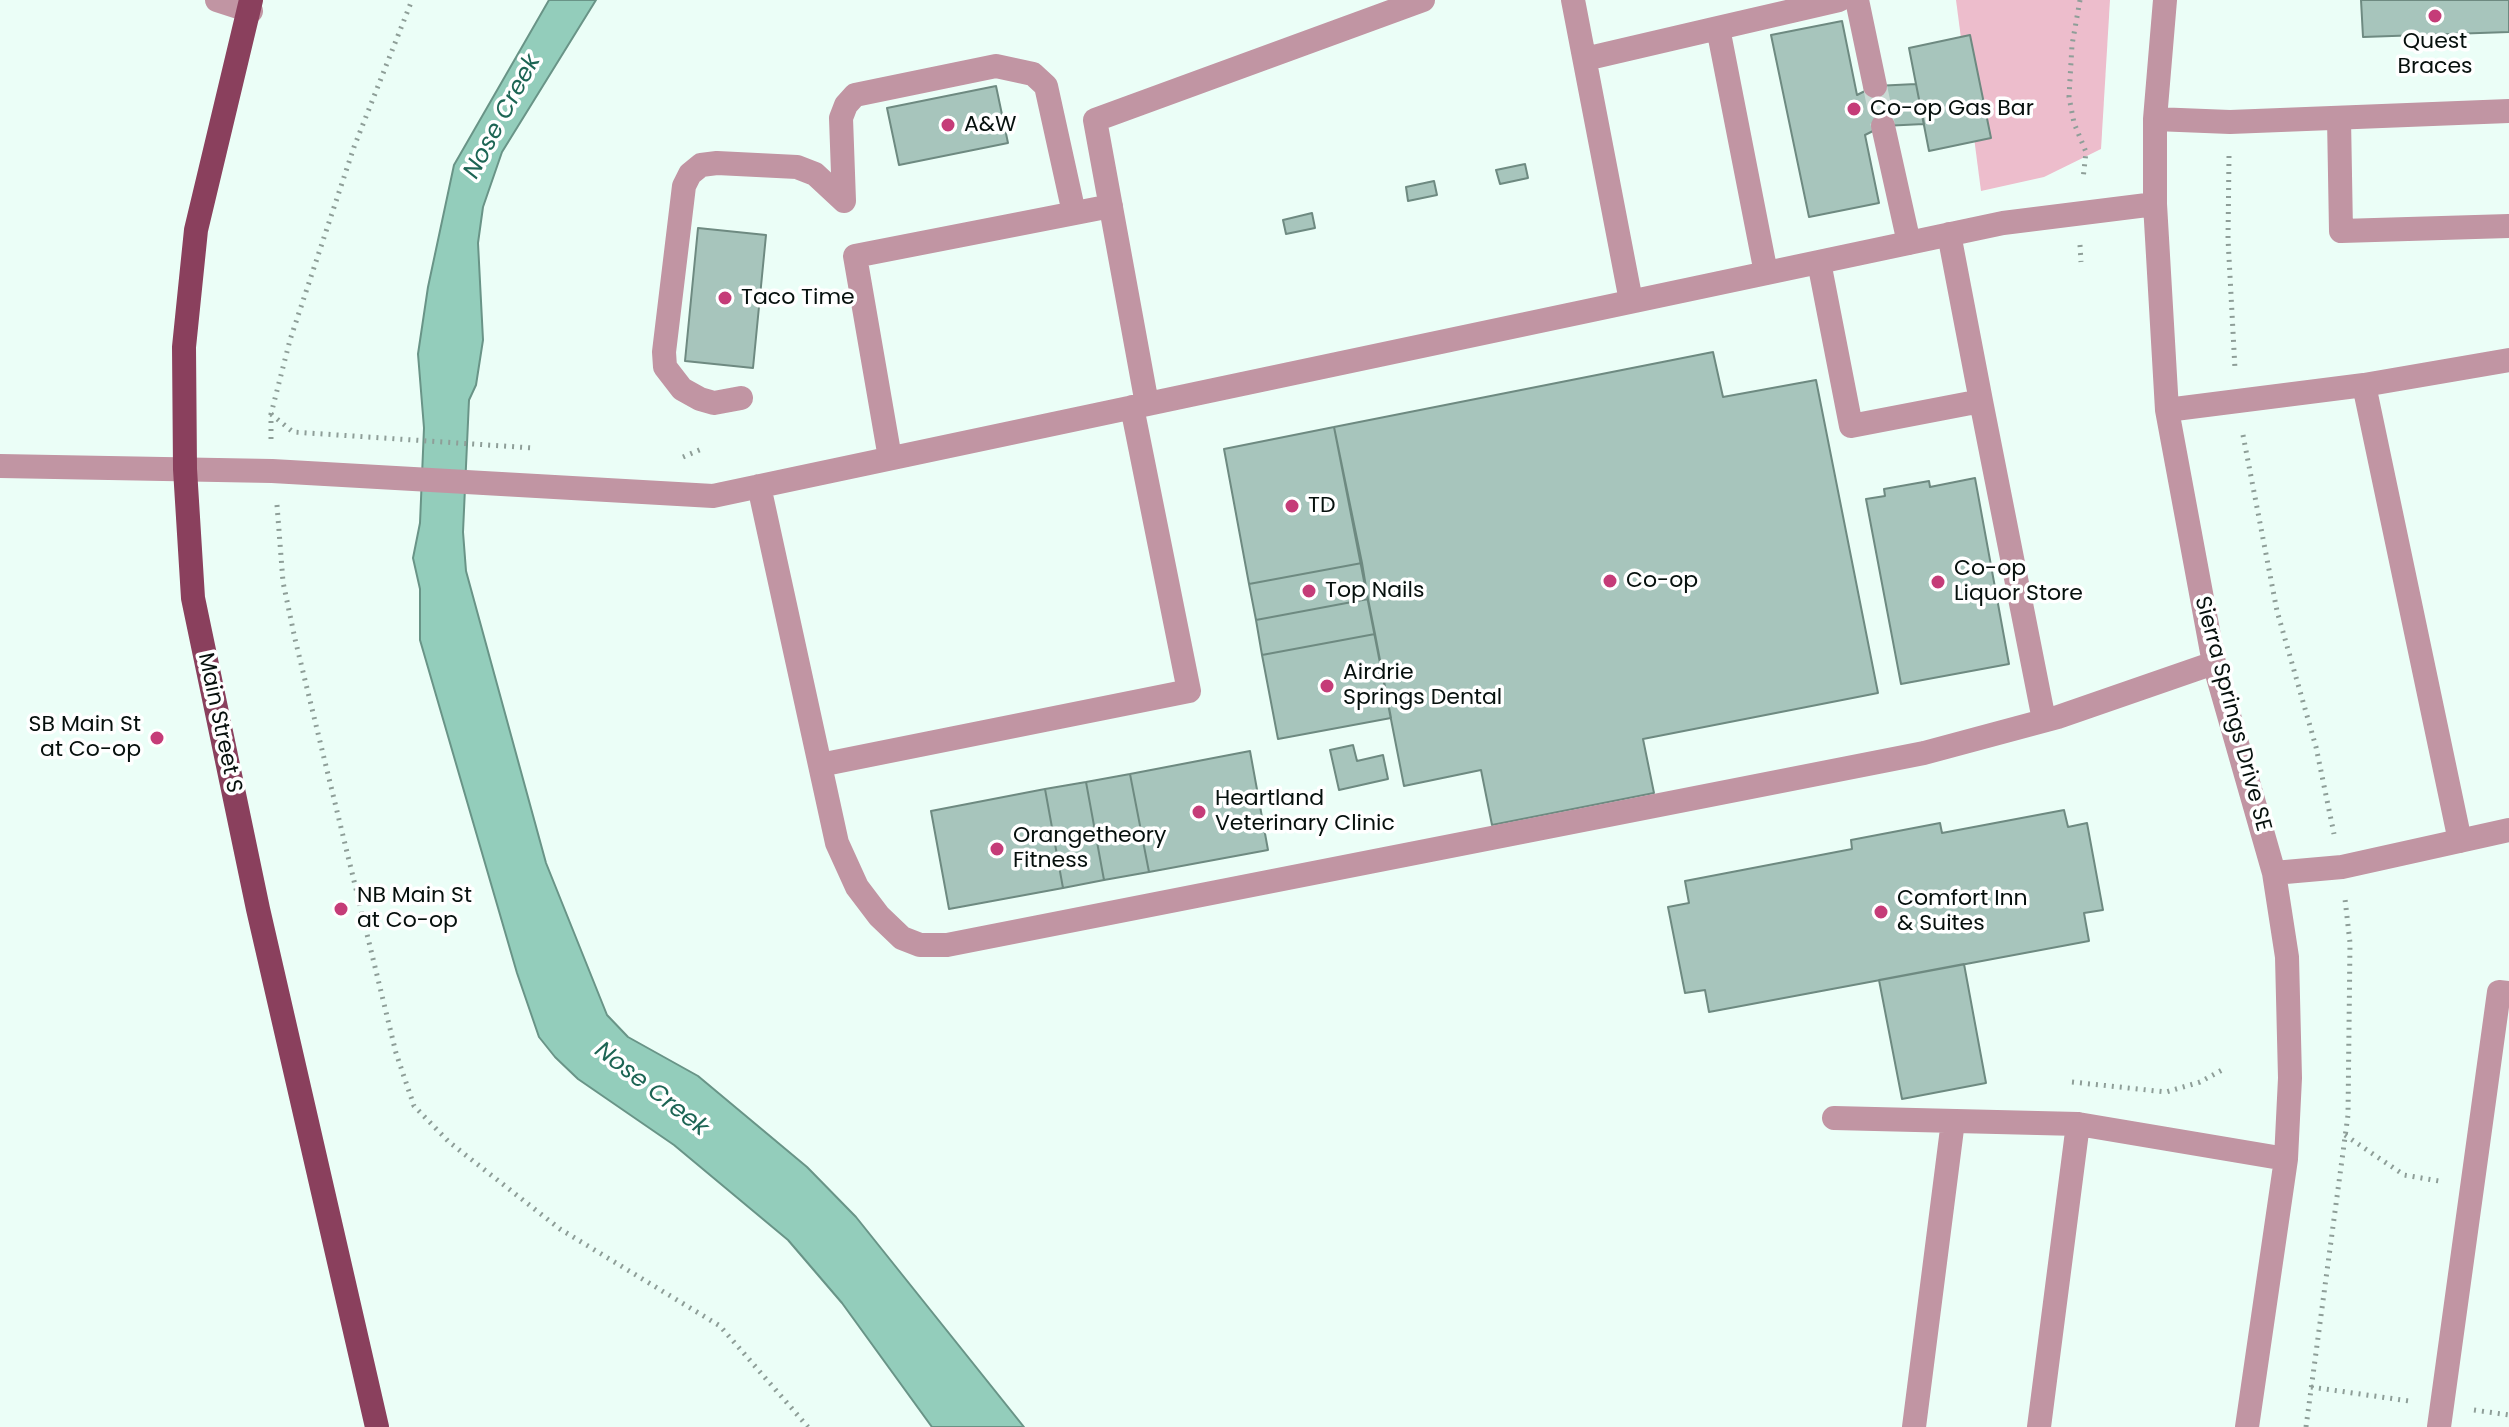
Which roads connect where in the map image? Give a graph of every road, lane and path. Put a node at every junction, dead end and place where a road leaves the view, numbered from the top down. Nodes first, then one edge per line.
1 (217, 0) edge
2 (412, 0) edge
3 (1423, 0) edge
4 (1573, 0) edge
5 (1839, 0) edge
6 (1857, 0) edge
7 (2080, 0) edge
8 (2165, 0) edge
9 (256, 4) edge
10 (1752, 9) edge
11 (1718, 28) junction
12 (1585, 59) junction
13 (1875, 86) tunnel mouth
14 (2509, 111) edge
15 (2339, 118) junction
16 (2155, 119) junction
17 (2230, 122) junction
18 (1883, 126) tunnel mouth
19 (2086, 152) dead end
20 (2155, 204) junction
21 (1111, 206) junction
22 (1074, 213) junction
23 (2509, 226) edge
24 (1949, 234) junction
25 (1909, 243) junction
26 (1819, 262) junction
27 (1766, 273) junction
28 (1631, 301) junction
29 (2509, 360) edge
30 (2364, 385) junction
31 (741, 398) dead end
32 (1981, 401) junction
33 (2237, 402) junction
34 (1139, 406) junction
35 (2167, 410) junction
36 (271, 414) junction
37 (543, 448) dead end
38 (704, 448) dead end
39 (673, 456) dead end
40 (890, 458) junction
41 (0, 466) edge
42 (185, 469) junction
43 (272, 471) junction
44 (759, 486) junction
45 (2214, 663) junction
46 (2044, 720) junction
47 (820, 765) junction
48 (2509, 830) edge
49 (2460, 841) junction
50 (2342, 867) junction
51 (2274, 873) junction
52 (2509, 993) edge
53 (2222, 1070) dead end
54 (2072, 1082) dead end
55 (1834, 1118) dead end
56 (1953, 1121) junction
57 (2078, 1124) junction
58 (2345, 1135) junction
59 (2286, 1159) junction
60 (2473, 1186) junction
61 (377, 1427) edge
62 (808, 1427) edge
63 (1914, 1427) edge
64 (2039, 1427) edge
65 (2247, 1427) edge
66 (2306, 1427) edge
67 (2439, 1427) edge

1 - 9 street
2 - 36 path
3 - 21 street
4 - 12 street
5 - 10 street
6 - 13 street
7 - 19 path
8 - 16 street, Sierra Springs Drive SE
9 - 42 main road, Main Street S
10 - 11 street
11 - 12 street
11 - 27 street
12 - 28 street
14 - 15 street
15 - 17 street
15 - 23 street
16 - 17 street
16 - 20 street, Sierra Springs Drive SE
17 - 33 path
18 - 25 street
20 - 24 street
20 - 35 street, Sierra Springs Drive SE
21 - 22 street
21 - 34 street
22 - 31 street
22 - 40 street
24 - 25 street
24 - 32 street
25 - 26 street
26 - 27 street
26 - 32 street
27 - 28 street
28 - 34 street
29 - 30 street
30 - 33 street
30 - 49 street
32 - 46 street
33 - 35 street
33 - 50 path
34 - 40 street
34 - 47 street
35 - 45 street, Sierra Springs Drive SE
36 - 37 path
36 - 43 path
38 - 39 path
40 - 44 street
41 - 42 street
42 - 43 street
42 - 61 main road, Main Street S
43 - 44 street
43 - 62 path
44 - 47 street
45 - 46 street
45 - 51 street, Sierra Springs Drive SE
46 - 47 street
48 - 49 street
49 - 50 street
50 - 51 street
50 - 58 path
51 - 59 street, Sierra Springs Drive SE
52 - 60 street
53 - 54 path
55 - 56 street
56 - 57 street
56 - 63 street
57 - 59 street
57 - 64 street
58 - 60 path
58 - 66 path
59 - 65 street, Sierra Springs Drive SE
60 - 67 street

